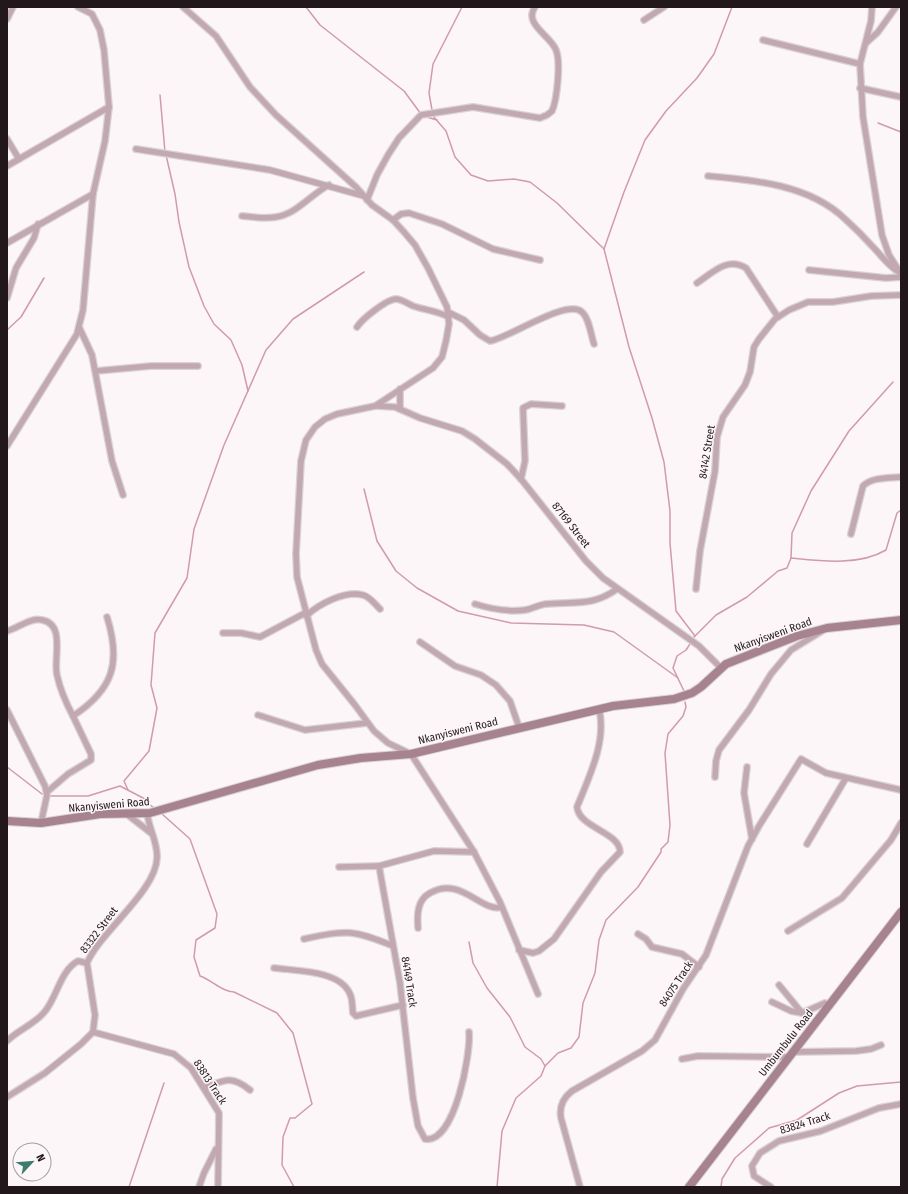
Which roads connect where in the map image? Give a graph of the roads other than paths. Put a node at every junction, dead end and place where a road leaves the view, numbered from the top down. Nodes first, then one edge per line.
1 (13, 7) edge
2 (78, 7) edge
3 (183, 7) edge
4 (535, 7) edge
5 (664, 7) edge
6 (872, 7) edge
7 (896, 7) edge
8 (7, 19) edge
9 (644, 20) dead end
10 (763, 40) dead end
11 (866, 43) junction
12 (860, 64) junction
13 (860, 88) junction
14 (901, 97) edge
15 (110, 107) junction
16 (7, 139) edge
17 (136, 149) dead end
18 (19, 159) junction
19 (7, 166) edge
20 (708, 176) dead end
21 (329, 185) junction
22 (93, 194) junction
23 (366, 198) junction
24 (242, 216) dead end
25 (393, 220) junction
26 (38, 224) junction
27 (7, 243) edge
28 (540, 260) dead end
29 (809, 270) dead end
30 (901, 275) edge
31 (697, 283) dead end
32 (901, 295) edge
33 (7, 298) edge
34 (448, 314) junction
35 (778, 317) junction
36 (79, 327) junction
37 (357, 327) dead end
38 (594, 344) dead end
39 (198, 366) dead end
40 (96, 371) junction
41 (400, 389) junction
42 (375, 406) junction
43 (562, 406) dead end
44 (400, 409) junction
45 (7, 446) edge
46 (901, 477) edge
47 (521, 479) junction
48 (123, 495) dead end
49 (851, 534) dead end
50 (617, 589) junction
51 (696, 589) dead end
52 (475, 604) dead end
53 (380, 609) dead end
54 (306, 614) junction
55 (107, 616) dead end
56 (901, 620) edge
57 (823, 629) junction
58 (7, 631) edge
59 (223, 633) dead end
60 (420, 642) dead end
61 (721, 668) junction
62 (598, 709) junction
63 (7, 710) edge
64 (258, 715) dead end
65 (73, 716) junction
66 (367, 723) junction
67 (519, 727) junction
68 (411, 754) junction
69 (747, 768) dead end
70 (715, 777) dead end
71 (846, 778) junction
72 (901, 790) edge
73 (47, 792) junction
74 (147, 813) junction
75 (128, 814) junction
76 (7, 821) edge
77 (41, 823) junction
78 (901, 824) edge
79 (152, 834) junction
80 (752, 839) junction
81 (807, 844) dead end
82 (474, 852) junction
83 (379, 866) junction
84 (339, 867) dead end
85 (502, 907) junction
86 (901, 912) edge
87 (418, 928) dead end
88 (788, 931) dead end
89 (638, 934) dead end
90 (304, 939) dead end
91 (393, 946) junction
92 (519, 950) junction
93 (87, 963) junction
94 (699, 967) junction
95 (274, 968) dead end
96 (779, 985) dead end
97 (538, 994) dead end
98 (772, 1002) dead end
99 (403, 1005) junction
100 (830, 1005) junction
101 (802, 1014) junction
102 (93, 1032) junction
103 (469, 1032) dead end
104 (7, 1041) edge
105 (881, 1045) dead end
106 (791, 1054) junction
107 (682, 1059) dead end
108 (204, 1088) junction
109 (250, 1090) dead end
110 (7, 1097) edge
111 (901, 1104) edge
112 (218, 1147) junction
113 (199, 1187) edge
114 (218, 1187) edge
115 (580, 1187) edge
116 (689, 1187) edge
117 (770, 1187) edge

1 - 8 street
2 - 15 street
3 - 23 street
4 - 23 street
5 - 9 street
6 - 11 street
7 - 11 street
10 - 12 street
11 - 12 street
12 - 13 street
13 - 14 street
13 - 30 street
15 - 18 street
15 - 22 street
16 - 18 street
17 - 21 street
18 - 19 street
20 - 30 street
21 - 23 street
21 - 24 street
22 - 26 street
22 - 36 street
23 - 25 street
25 - 28 street
25 - 34 street
26 - 27 street
26 - 33 street
29 - 30 street
31 - 35 street
32 - 35 street, 84142 Street
34 - 37 street
34 - 38 street
34 - 41 street
35 - 51 street, 84142 Street
36 - 40 street
36 - 45 street
39 - 40 street
40 - 48 street
41 - 42 street
41 - 44 street
42 - 44 street, 87169 Street
42 - 54 street
43 - 47 street
44 - 47 street, 87169 Street
46 - 49 street
47 - 50 street, 87169 Street
50 - 52 street
50 - 61 street, 87169 Street
53 - 54 street
54 - 59 street
54 - 66 street
55 - 65 street
56 - 57 street, Nkanyisweni Road
57 - 61 street, Nkanyisweni Road
57 - 70 street
58 - 65 street
60 - 67 street
61 - 62 street, Nkanyisweni Road
62 - 67 street, Nkanyisweni Road
62 - 92 street
63 - 73 street
64 - 66 street
65 - 73 street
66 - 68 street
67 - 68 street, Nkanyisweni Road
68 - 74 street, Nkanyisweni Road
68 - 82 street
69 - 80 street
71 - 72 street
71 - 80 street, 84075 Track
71 - 81 street
73 - 77 street
74 - 75 street, Nkanyisweni Road
74 - 79 street, 83322 Street
75 - 77 street, Nkanyisweni Road
75 - 79 street
76 - 77 street, Nkanyisweni Road
78 - 88 street
79 - 93 street, 83322 Street
80 - 94 street, 84075 Track
82 - 83 street
82 - 85 street
83 - 84 street
83 - 91 street, 84149 Track
85 - 87 street
85 - 92 street
86 - 100 street, Umbumbulu Road
89 - 94 street
90 - 91 street
91 - 99 street, 84149 Track
92 - 97 street
93 - 102 street, 83322 Street
93 - 104 street
94 - 115 street, 84075 Track
95 - 99 street
96 - 101 street
98 - 101 street
99 - 103 street, 84149 Track
100 - 101 street
100 - 106 street, Umbumbulu Road
102 - 108 street, 83813 Track
102 - 110 street
105 - 106 street
106 - 107 street
106 - 116 street, Umbumbulu Road
108 - 109 street
108 - 112 street, 83813 Track
111 - 117 street, 83824 Track
112 - 113 street
112 - 114 street, 83813 Track

